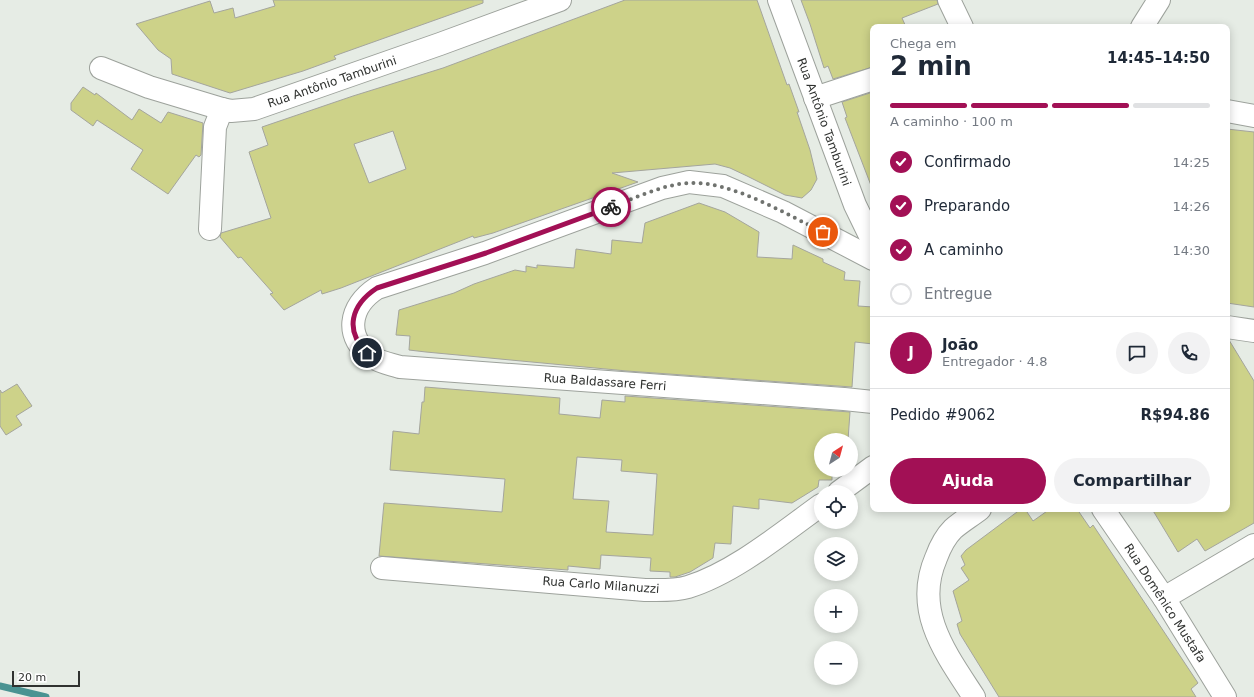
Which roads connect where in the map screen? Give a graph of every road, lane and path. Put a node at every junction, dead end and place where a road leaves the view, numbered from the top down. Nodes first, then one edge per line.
1 (560, 0) edge
2 (779, 0) edge
3 (949, 0) edge
4 (1159, 0) edge
5 (961, 24) edge
6 (1144, 24) edge
7 (102, 68) dead end
8 (870, 80) edge
9 (815, 98) junction
10 (222, 109) junction
11 (1230, 112) edge
12 (1254, 116) edge
13 (210, 229) dead end
14 (870, 236) edge
15 (870, 257) edge
16 (1230, 327) edge
17 (1254, 331) edge
18 (870, 402) edge
19 (870, 470) edge
20 (849, 485) edge
21 (814, 510) edge
22 (976, 512) edge
23 (1105, 512) edge
24 (1254, 545) edge
25 (382, 568) dead end
26 (1164, 598) junction
27 (974, 697) edge
28 (1225, 697) edge

1 - 10 street, Rua Antônio Tamburini
2 - 9 street, Rua Antônio Tamburini
3 - 5 street
4 - 6 street
7 - 10 street, Rua Antônio Tamburini
8 - 9 street
9 - 14 street, Rua Antônio Tamburini
10 - 13 street
11 - 12 street
15 - 18 street, Rua Baldassare Ferri
16 - 17 street
19 - 20 street
21 - 25 street, Rua Carlo Milanuzzi
22 - 27 street
23 - 26 street, Rua Domênico Mustafa
24 - 26 street
26 - 28 street, Rua Domênico Mustafa

